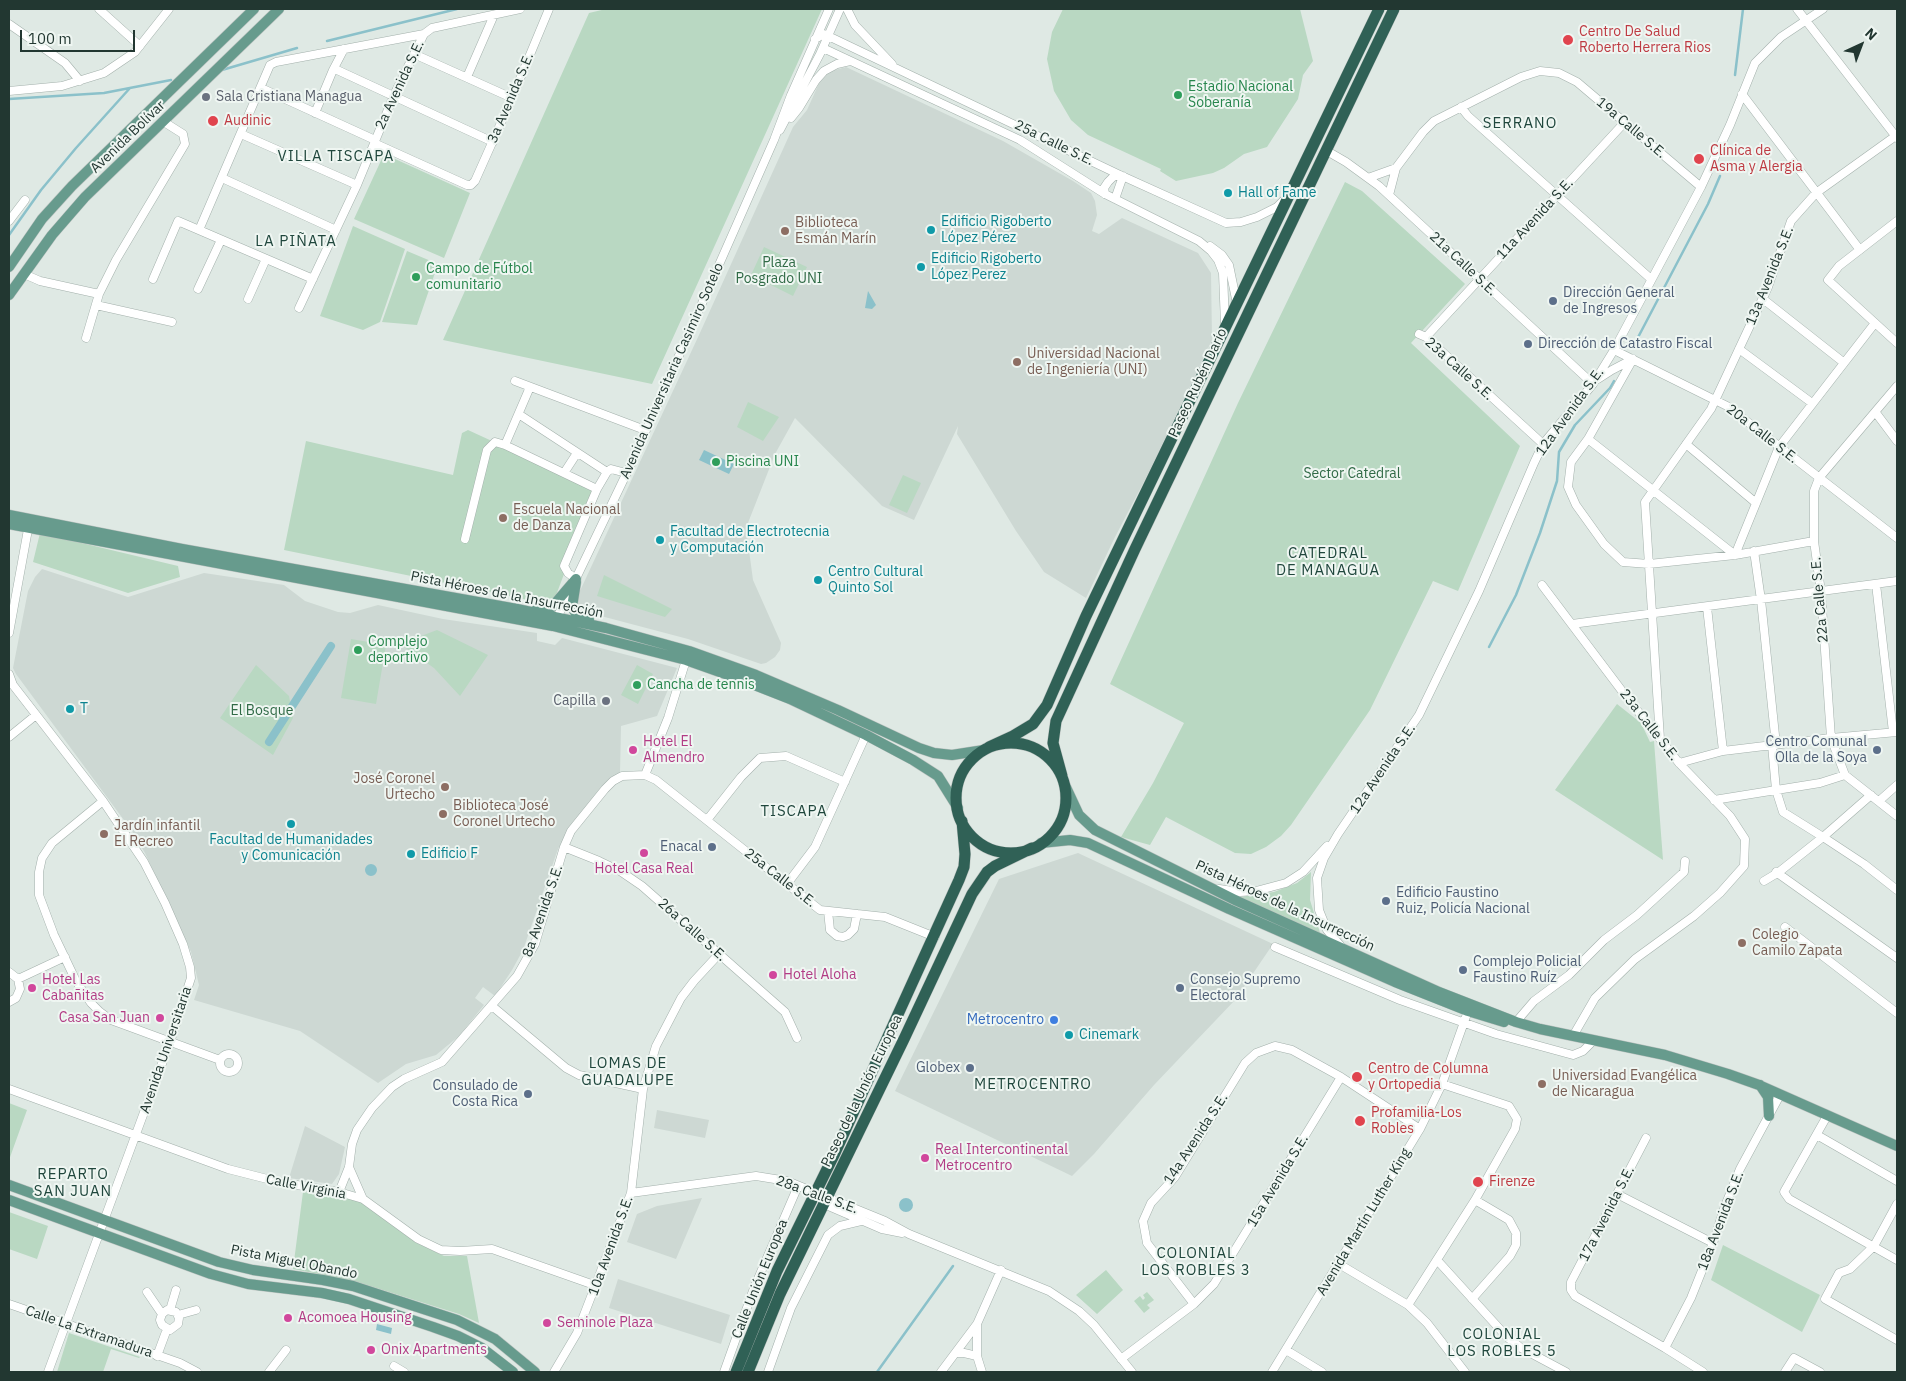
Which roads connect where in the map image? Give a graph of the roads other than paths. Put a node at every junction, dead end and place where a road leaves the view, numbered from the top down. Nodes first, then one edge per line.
1 (99, 9) edge
2 (169, 9) edge
3 (254, 9) edge
4 (272, 9) edge
5 (279, 9) edge
6 (520, 9) edge
7 (549, 9) edge
8 (829, 9) edge
9 (835, 9) edge
10 (840, 9) edge
11 (847, 9) edge
12 (1797, 9) edge
13 (1823, 9) edge
14 (1393, 12) edge
15 (494, 14) junction
16 (1376, 16) edge
17 (1808, 20) junction
18 (266, 22) junction
19 (9, 24) edge
20 (424, 34) junction
21 (826, 35) junction
22 (815, 39) junction
23 (140, 46) junction
24 (823, 48) junction
25 (344, 49) junction
26 (414, 54) junction
27 (850, 61) junction
28 (335, 69) junction
29 (897, 69) junction
30 (466, 77) junction
31 (80, 81) junction
32 (1357, 86) junction
33 (261, 88) junction
34 (1341, 88) junction
35 (9, 91) edge
36 (1742, 94) junction
37 (394, 95) junction
38 (512, 98) junction
39 (961, 99) junction
40 (1461, 107) junction
41 (956, 110) junction
42 (314, 113) junction
43 (164, 122) junction
44 (1624, 123) junction
45 (784, 124) junction
46 (241, 134) junction
47 (1897, 136) edge
48 (774, 140) junction
49 (374, 141) junction
50 (492, 142) junction
51 (1314, 144) junction
52 (1327, 151) junction
53 (1396, 168) junction
54 (1122, 176) junction
55 (222, 178) junction
56 (1368, 178) junction
57 (357, 185) junction
58 (1701, 187) junction
59 (1292, 192) junction
60 (1816, 193) junction
61 (1105, 194) junction
62 (1389, 195) junction
63 (1558, 196) junction
64 (1115, 199) junction
65 (25, 200) dead end
66 (9, 221) edge
67 (1897, 221) edge
68 (1288, 227) junction
69 (199, 230) junction
70 (336, 230) junction
71 (220, 240) junction
72 (1198, 241) junction
73 (1860, 250) junction
74 (266, 259) junction
75 (9, 267) edge
76 (24, 274) junction
77 (153, 279) dead end
78 (312, 279) junction
79 (1651, 279) junction
80 (1479, 280) junction
81 (198, 289) dead end
82 (99, 294) junction
83 (9, 295) edge
84 (1763, 299) junction
85 (248, 300) dead end
86 (1237, 304) junction
87 (96, 305) junction
88 (299, 308) dead end
89 (172, 322) dead end
90 (1875, 323) junction
91 (1226, 328) junction
92 (1422, 336) joint
93 (86, 338) dead end
94 (1897, 343) edge
95 (1739, 348) junction
96 (1614, 350) junction
97 (1629, 357) junction
98 (1843, 362) junction
99 (515, 381) dead end
100 (1593, 384) junction
101 (530, 386) junction
102 (1897, 386) edge
103 (1715, 400) junction
104 (1812, 403) junction
105 (1876, 413) junction
106 (520, 414) junction
107 (645, 430) junction
108 (1588, 439) junction
109 (1897, 441) edge
110 (506, 444) junction
111 (1543, 444) junction
112 (1686, 444) junction
113 (1779, 446) junction
114 (578, 453) junction
115 (607, 472) junction
116 (564, 473) junction
117 (626, 473) junction
118 (1819, 478) junction
119 (598, 489) junction
120 (1653, 490) junction
121 (1756, 504) junction
122 (9, 515) edge
123 (29, 523) junction
124 (9, 524) edge
125 (1896, 537) edge
126 (465, 539) dead end
127 (1814, 541) junction
128 (1754, 551) junction
129 (1735, 554) junction
130 (1649, 564) junction
131 (576, 579) junction
132 (1897, 581) edge
133 (1876, 584) junction
134 (1542, 585) dead end
135 (1820, 592) junction
136 (1761, 600) junction
137 (12, 601) edge
138 (1707, 607) junction
139 (517, 609) junction
140 (1652, 614) junction
141 (555, 622) junction
142 (1572, 624) junction
143 (606, 628) junction
144 (9, 633) edge
145 (686, 660) junction
146 (9, 674) edge
147 (36, 716) junction
148 (1895, 732) edge
149 (866, 735) junction
150 (9, 737) edge
151 (1831, 738) junction
152 (1660, 739) junction
153 (1774, 745) junction
154 (986, 749) junction
155 (1724, 751) junction
156 (1679, 763) junction
157 (645, 775) junction
158 (1845, 775) junction
159 (1064, 781) junction
160 (845, 782) junction
161 (1897, 785) edge
162 (1776, 790) junction
163 (1870, 794) junction
164 (1714, 800) junction
165 (103, 801) junction
166 (1879, 801) junction
167 (958, 808) junction
168 (1897, 816) edge
169 (707, 820) junction
170 (962, 820) junction
171 (1338, 834) junction
172 (1823, 837) junction
173 (1036, 846) junction
174 (564, 847) junction
175 (1685, 860) dead end
176 (1776, 872) junction
177 (1764, 881) dead end
178 (788, 884) junction
179 (1211, 888) junction
180 (1897, 890) edge
181 (828, 911) junction
182 (858, 914) junction
183 (1785, 927) dead end
184 (934, 937) junction
185 (1275, 946) dead end
186 (1345, 949) junction
187 (719, 954) junction
188 (65, 958) junction
189 (1897, 958) edge
190 (9, 972) edge
191 (18, 979) junction
192 (1428, 987) junction
193 (9, 1002) edge
194 (492, 1006) junction
195 (1468, 1011) junction
196 (1897, 1013) edge
197 (1516, 1022) junction
198 (1463, 1024) junction
199 (1572, 1036) junction
200 (797, 1038) dead end
201 (1593, 1041) junction
202 (170, 1042) junction
203 (220, 1060) dead end
204 (1341, 1077) junction
205 (1442, 1084) junction
206 (1759, 1085) junction
207 (9, 1089) edge
208 (643, 1089) junction
209 (1780, 1095) junction
210 (1769, 1116) junction
211 (1827, 1116) junction
212 (1420, 1129) junction
213 (1817, 1134) junction
214 (135, 1136) junction
215 (1646, 1138) dead end
216 (1897, 1146) edge
217 (349, 1167) junction
218 (1897, 1181) edge
219 (9, 1185) edge
220 (798, 1186) junction
221 (339, 1192) junction
222 (631, 1193) junction
223 (1618, 1194) junction
224 (822, 1197) junction
225 (363, 1199) junction
226 (9, 1200) edge
227 (1475, 1200) junction
228 (1897, 1204) edge
229 (105, 1220) junction
230 (861, 1221) junction
231 (98, 1232) junction
232 (909, 1234) junction
233 (1714, 1243) junction
234 (1874, 1246) junction
235 (1437, 1260) junction
236 (1897, 1260) edge
237 (1339, 1264) junction
238 (1001, 1270) junction
239 (597, 1286) junction
240 (176, 1290) dead end
241 (147, 1292) dead end
242 (1472, 1299) junction
243 (9, 1304) edge
244 (1194, 1304) junction
245 (1408, 1305) junction
246 (170, 1310) junction
247 (196, 1310) dead end
248 (162, 1314) junction
249 (178, 1315) junction
250 (66, 1324) junction
251 (978, 1324) junction
252 (167, 1329) junction
253 (1897, 1340) edge
254 (1665, 1348) junction
255 (286, 1350) dead end
256 (1286, 1350) junction
257 (956, 1353) junction
258 (157, 1356) junction
259 (976, 1356) junction
260 (1121, 1358) junction
261 (394, 1366) dead end
262 (48, 1372) edge
263 (197, 1372) edge
264 (269, 1372) edge
265 (404, 1372) edge
266 (513, 1372) edge
267 (536, 1372) edge
268 (554, 1372) edge
269 (724, 1372) edge
270 (736, 1372) edge
271 (748, 1372) edge
272 (768, 1372) edge
273 (942, 1372) edge
274 (982, 1372) edge
275 (1132, 1372) edge
276 (1272, 1372) edge
277 (1322, 1372) edge
278 (1465, 1372) edge
279 (1566, 1372) edge
280 (1703, 1372) edge
281 (1785, 1372) edge
282 (1820, 1372) edge

1 - 23 street
2 - 23 street
3 - 75 main road, Avenida Bolívar
4 - 18 main road
5 - 18 main road, Avenida Bolívar
6 - 15 street
7 - 38 street, 3a Avenida S.E.
8 - 22 street, Avenida Universitaria Casimiro Sotelo
9 - 21 street
10 - 21 street, Avenida Universitaria Casimiro Sotelo
11 - 29 street
12 - 17 street
13 - 17 street, 12a Avenida S.E.
14 - 16 highway
14 - 32 highway, Paseo Rubén Darío
15 - 20 street, 2a Avenida S.E.
15 - 30 street
16 - 32 highway
16 - 34 highway, Paseo Rubén Darío
17 - 36 street, 12a Avenida S.E.
17 - 47 street
18 - 43 main road, Avenida Bolívar
19 - 31 street
20 - 25 street
20 - 26 street, 2a Avenida S.E.
21 - 22 street
21 - 24 street, Avenida Universitaria Casimiro Sotelo
21 - 29 street, 25a Calle S.E.
22 - 48 street, Avenida Universitaria Casimiro Sotelo
23 - 31 street
24 - 27 street, 25a Calle S.E.
24 - 45 street, Avenida Universitaria Casimiro Sotelo
25 - 28 street
25 - 33 street
26 - 30 street
26 - 37 street, 2a Avenida S.E.
27 - 41 street, 25a Calle S.E.
27 - 45 street
28 - 37 street
28 - 42 street
29 - 39 street, 25a Calle S.E.
30 - 38 street
31 - 35 street
32 - 52 highway, Paseo Rubén Darío
33 - 42 street
33 - 46 street
34 - 51 highway, Paseo Rubén Darío
34 - 52 highway
36 - 58 street, 12a Avenida S.E.
36 - 60 street
37 - 49 street, 2a Avenida S.E.
37 - 50 street
38 - 50 street, 3a Avenida S.E.
39 - 41 street
39 - 54 street, 25a Calle S.E.
40 - 44 street, 19a Calle S.E.
40 - 53 street
40 - 63 street
41 - 61 street, 25a Calle S.E.
42 - 49 street
43 - 76 main road, Avenida Bolívar
43 - 82 street
44 - 58 street, 19a Calle S.E.
44 - 63 street, 11a Avenida S.E.
45 - 48 street, Avenida Universitaria Casimiro Sotelo
46 - 55 street
46 - 57 street
47 - 60 street, 13a Avenida S.E.
48 - 107 street, Avenida Universitaria Casimiro Sotelo
49 - 50 street, 3a Avenida S.E.
49 - 57 street, 2a Avenida S.E.
51 - 52 highway
51 - 59 highway, Paseo Rubén Darío
51 - 68 highway
52 - 56 street, 21a Calle S.E.
52 - 68 highway, Paseo Rubén Darío
53 - 56 street
53 - 62 street
54 - 59 street, 25a Calle S.E.
54 - 61 street
54 - 64 street
55 - 69 street
55 - 70 street
56 - 62 street, 21a Calle S.E.
57 - 70 street, 2a Avenida S.E.
58 - 79 street, 12a Avenida S.E.
59 - 86 highway, Paseo Rubén Darío
60 - 73 street
60 - 84 street, 13a Avenida S.E.
61 - 64 street, 25a Calle S.E.
62 - 80 street, 21a Calle S.E.
63 - 79 street
63 - 80 street, 11a Avenida S.E.
64 - 72 street, 25a Calle S.E.
65 - 66 street
67 - 73 street
68 - 159 highway, Paseo Rubén Darío
69 - 71 street
69 - 77 street
70 - 78 street, 2a Avenida S.E.
71 - 74 street
71 - 81 street
72 - 86 street, 25a Calle S.E.
72 - 91 street, 25a Calle S.E.
73 - 90 street
74 - 78 street
74 - 85 street
76 - 82 street
76 - 83 main road, Avenida Bolívar
78 - 88 street, 2a Avenida S.E.
79 - 96 street, 12a Avenida S.E.
80 - 92 street, 11a Avenida S.E.
80 - 100 street, 21a Calle S.E.
82 - 87 street
84 - 95 street, 13a Avenida S.E.
84 - 98 street
86 - 91 highway, Paseo Rubén Darío
87 - 89 street
87 - 93 street
90 - 94 street
90 - 98 street
91 - 154 highway, Paseo Rubén Darío
92 - 111 street, 23a Calle S.E.
95 - 103 street, 13a Avenida S.E.
95 - 104 street
96 - 97 street, 20a Calle S.E.
96 - 100 street, 12a Avenida S.E.
97 - 100 street
97 - 103 street, 20a Calle S.E.
97 - 108 street
98 - 104 street
99 - 101 street
100 - 111 street, 12a Avenida S.E.
101 - 106 street
101 - 107 street
102 - 105 street, 22a Calle S.E.
103 - 112 street, 13a Avenida S.E.
103 - 113 street, 20a Calle S.E.
104 - 113 street
105 - 109 street
105 - 118 street, 22a Calle S.E.
106 - 110 street
106 - 114 street
107 - 117 street, Avenida Universitaria Casimiro Sotelo
108 - 120 street
108 - 130 street
110 - 116 street
110 - 126 street
111 - 171 street, 12a Avenida S.E.
112 - 120 street, 13a Avenida S.E.
112 - 121 street
113 - 118 street, 20a Calle S.E.
113 - 121 street
114 - 115 street
114 - 116 street
115 - 117 street
115 - 119 street
116 - 119 street
117 - 131 street, Avenida Universitaria Casimiro Sotelo
118 - 125 street, 20a Calle S.E.
118 - 127 street, 22a Calle S.E.
119 - 131 street
120 - 129 street
120 - 130 street, 13a Avenida S.E.
121 - 129 street
122 - 123 main road, Pista Héroes de la Insurrección
123 - 124 main road, Pista Héroes de la Insurrección
123 - 137 street
123 - 139 main road, Pista Héroes de la Insurrección
123 - 141 main road, Pista Héroes de la Insurrección
127 - 128 street
127 - 135 street, 22a Calle S.E.
128 - 129 street
128 - 136 street
129 - 130 street
130 - 140 street, 13a Avenida S.E.
131 - 139 main road
131 - 141 street, Avenida Universitaria Casimiro Sotelo
131 - 143 main road
132 - 133 street
133 - 135 street
133 - 148 street
134 - 142 street, 23a Calle S.E.
135 - 136 street
135 - 151 street, 22a Calle S.E.
136 - 138 street
136 - 153 street
137 - 144 street
138 - 140 street
138 - 155 street
139 - 141 main road, Pista Héroes de la Insurrección
140 - 142 street
140 - 152 street, 13a Avenida S.E.
141 - 143 main road, Pista Héroes de la Insurrección
141 - 145 main road, Pista Héroes de la Insurrección
142 - 152 street, 23a Calle S.E.
143 - 154 main road, Pista Héroes de la Insurrección
145 - 149 main road, Pista Héroes de la Insurrección
145 - 157 street
146 - 147 street, Avenida Universitaria
147 - 150 street
147 - 165 street, Avenida Universitaria
148 - 151 street
149 - 160 street
149 - 167 main road, Pista Héroes de la Insurrección
151 - 153 street
151 - 158 street, 22a Calle S.E.
152 - 156 street, 23a Calle S.E.
153 - 155 street
153 - 162 street
154 - 159 highway
154 - 167 highway
155 - 156 street
156 - 164 street, 23a Calle S.E.
157 - 169 street, 25a Calle S.E.
157 - 174 street, 8a Avenida S.E.
158 - 162 street
158 - 163 street
159 - 173 highway
159 - 179 main road, Pista Héroes de la Insurrección
160 - 169 street
160 - 178 street
161 - 166 street
162 - 164 street
162 - 172 street
163 - 166 street
163 - 172 street
164 - 199 street, 23a Calle S.E.
165 - 188 street
165 - 202 street, Avenida Universitaria
166 - 168 street
167 - 170 highway
169 - 178 street, 25a Calle S.E.
170 - 173 highway
170 - 184 highway, Paseo de la Unión Europea
171 - 179 street, 12a Avenida S.E.
171 - 186 street, 12a Avenida S.E.
172 - 176 street
172 - 180 street
173 - 195 main road, Pista Héroes de la Insurrección
173 - 224 highway, Paseo de la Unión Europea
174 - 187 street, 26a Calle S.E.
174 - 194 street, 8a Avenida S.E.
175 - 197 street
176 - 177 street
176 - 189 street
178 - 181 street, 25a Calle S.E.
179 - 186 main road, Pista Héroes de la Insurrección
181 - 182 street, 25a Calle S.E.
181 - 182 street
182 - 184 street, 25a Calle S.E.
183 - 196 street
184 - 224 highway, Paseo de la Unión Europea
185 - 198 street
186 - 192 main road, Pista Héroes de la Insurrección
187 - 200 street, 26a Calle S.E.
187 - 208 street, 10a Avenida S.E.
188 - 191 street
188 - 202 street
190 - 191 street
191 - 193 street
192 - 195 main road
192 - 197 main road, Pista Héroes de la Insurrección
194 - 208 street
194 - 217 street, 8a Avenida S.E.
195 - 197 main road
195 - 198 street, Avenida Martín Luther King
197 - 199 main road, Pista Héroes de la Insurrección
198 - 201 street
198 - 205 street, Avenida Martín Luther King
199 - 201 main road, Pista Héroes de la Insurrección
201 - 206 main road, Pista Héroes de la Insurrección
202 - 203 street
202 - 214 street, Avenida Universitaria
204 - 212 street, 14a Avenida S.E.
204 - 244 street, 15a Avenida S.E.
204 - 244 street, 14a Avenida S.E.
205 - 212 street, Avenida Martín Luther King
205 - 227 street
206 - 209 main road, Pista Héroes de la Insurrección
206 - 210 main road
207 - 214 street, Calle Virginia
208 - 222 street, 10a Avenida S.E.
209 - 210 street, 18a Avenida S.E.
209 - 211 main road, Pista Héroes de la Insurrección
210 - 233 street, 18a Avenida S.E.
211 - 213 street
211 - 216 main road, Pista Héroes de la Insurrección
212 - 237 street, Avenida Martín Luther King
213 - 218 street
213 - 234 street
214 - 221 street, Calle Virginia
214 - 229 street, Avenida Universitaria
215 - 223 street, 17a Avenida S.E.
217 - 221 street, 8a Avenida S.E.
217 - 225 street
219 - 229 main road, Pista Miguel Obando
220 - 222 street, 28a Calle S.E.
220 - 224 street, 28a Calle S.E.
220 - 269 street, Calle Unión Europea
221 - 225 street, Calle Virginia
222 - 239 street, 10a Avenida S.E.
223 - 233 street
223 - 254 street, 17a Avenida S.E.
224 - 230 street, 28a Calle S.E.
224 - 232 street, 28a Calle S.E.
224 - 270 highway, Paseo de la Unión Europea
224 - 271 highway
225 - 239 street, Calle Virginia
226 - 231 main road, Pista Miguel Obando
227 - 235 street
227 - 242 street
228 - 234 street
229 - 231 street, Avenida Universitaria
229 - 267 main road, Pista Miguel Obando
230 - 232 street, 28a Calle S.E.
230 - 272 street
231 - 250 street, Avenida Universitaria
231 - 266 main road, Pista Miguel Obando
232 - 238 street, 28a Calle S.E.
233 - 254 street, 18a Avenida S.E.
234 - 236 street
234 - 253 street
235 - 242 street
235 - 245 street
237 - 245 street
237 - 256 street, Avenida Martín Luther King
238 - 251 street
238 - 260 street, 28a Calle S.E.
239 - 268 street, 10a Avenida S.E.
240 - 246 street
241 - 248 street
242 - 279 street
243 - 250 street, Calle La Extramadura
244 - 260 street, 15a Avenida S.E.
245 - 278 street
246 - 248 street
246 - 249 street
247 - 249 street
248 - 252 street
249 - 252 street
250 - 258 street, Calle La Extramadura
250 - 262 street, Avenida Universitaria
251 - 257 street
251 - 259 street
252 - 258 street
254 - 280 street
255 - 264 street
256 - 276 street, Avenida Martín Luther King
256 - 277 street
257 - 259 street
257 - 273 street
258 - 263 street, Calle La Extramadura
259 - 274 street
260 - 275 street, 28a Calle S.E.
261 - 265 street
281 - 282 street

